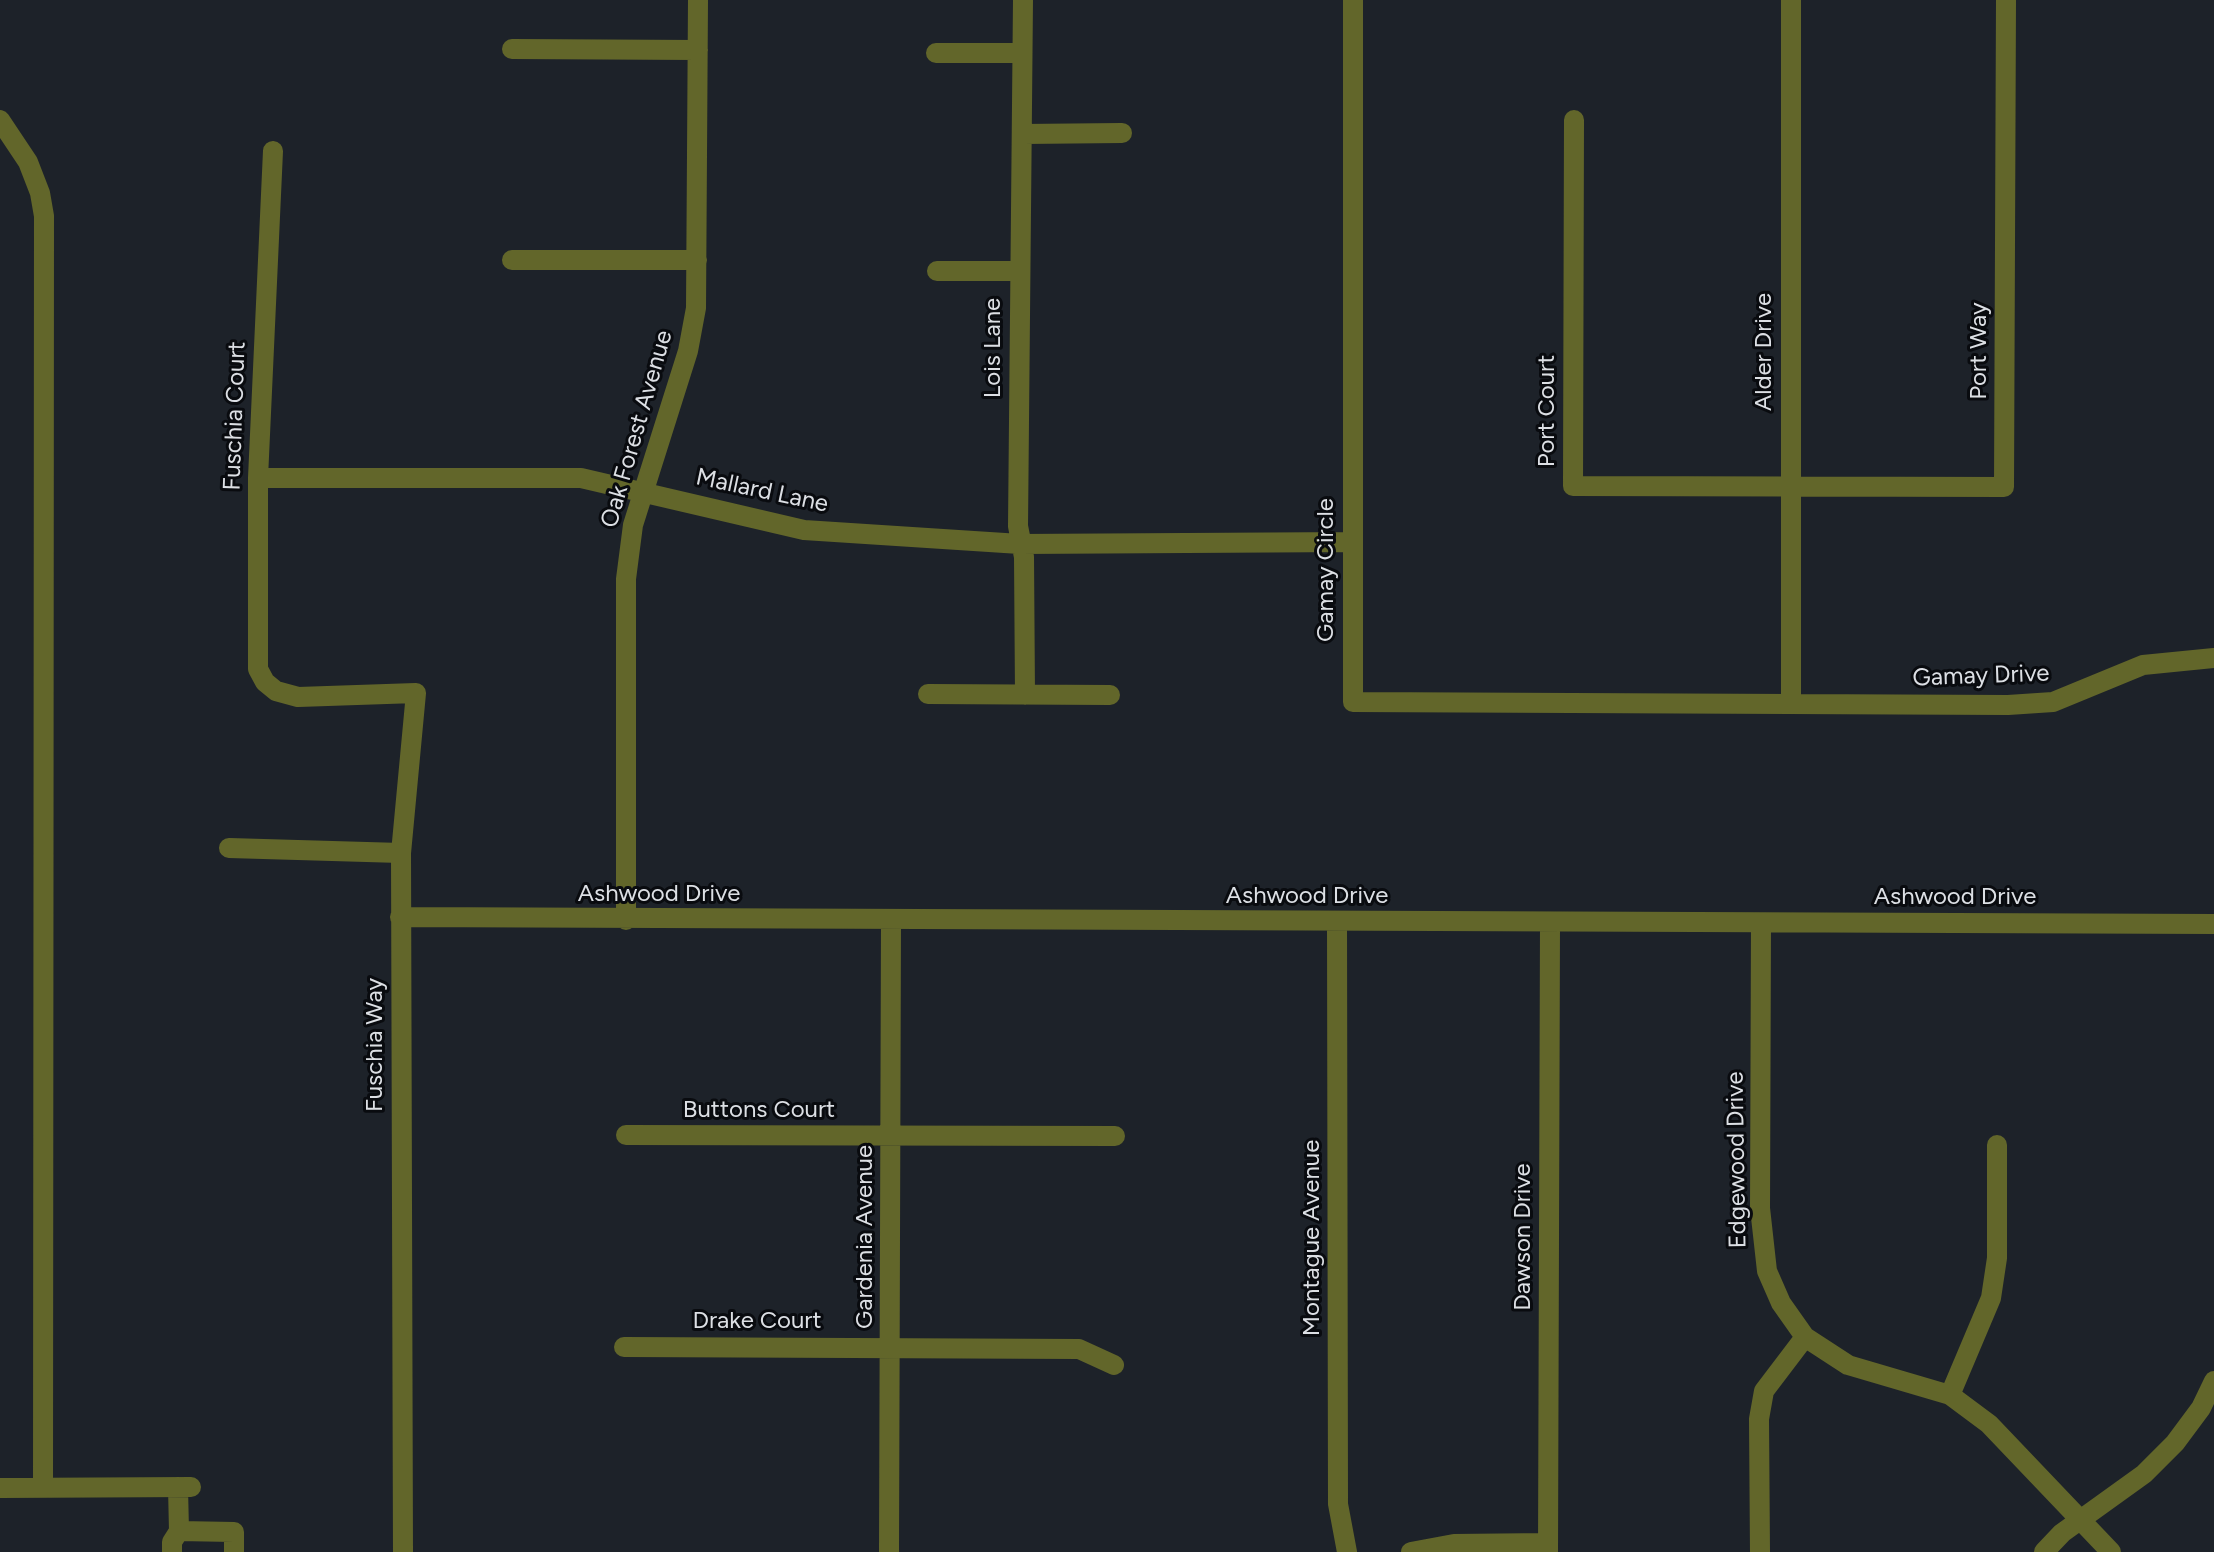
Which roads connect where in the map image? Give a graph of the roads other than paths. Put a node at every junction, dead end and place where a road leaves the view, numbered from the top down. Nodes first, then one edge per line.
1 (698, 0) edge
2 (1023, 0) edge
3 (1353, 0) edge
4 (1791, 0) edge
5 (2006, 0) edge
6 (512, 49) dead end
7 (698, 50) junction
8 (936, 53) dead end
9 (1022, 53) junction
10 (0, 120) edge
11 (1574, 120) dead end
12 (1122, 133) dead end
13 (1023, 134) junction
14 (273, 151) dead end
15 (512, 260) dead end
16 (697, 260) junction
17 (937, 271) dead end
18 (1019, 271) junction
19 (258, 478) junction
20 (1790, 487) junction
21 (644, 490) junction
22 (1352, 542) junction
23 (1020, 544) junction
24 (2214, 658) edge
25 (265, 682) joint
26 (928, 694) dead end
27 (1025, 695) junction
28 (1110, 695) dead end
29 (1791, 704) junction
30 (229, 848) dead end
31 (401, 853) junction
32 (400, 917) junction
33 (626, 920) junction
34 (891, 922) junction
35 (1337, 922) junction
36 (1550, 923) junction
37 (1761, 923) junction
38 (2214, 924) edge
39 (626, 1135) dead end
40 (891, 1136) junction
41 (1115, 1136) dead end
42 (1997, 1145) dead end
43 (1805, 1337) junction
44 (624, 1347) dead end
45 (890, 1347) junction
46 (1114, 1365) dead end
47 (2214, 1381) edge
48 (1950, 1395) junction
49 (0, 1488) edge
50 (43, 1488) junction
51 (2081, 1521) junction
52 (179, 1531) junction
53 (1548, 1548) edge
54 (172, 1552) edge
55 (234, 1552) edge
56 (403, 1552) edge
57 (889, 1552) edge
58 (1347, 1552) edge
59 (1411, 1552) edge
60 (1760, 1552) edge
61 (2044, 1552) edge
62 (2111, 1552) edge

1 - 7 street, Oak Forest Avenue
2 - 9 street, Lois Lane
3 - 22 street, Gamay Circle
4 - 20 street, Alder Drive
5 - 20 street, Port Way
6 - 7 street
7 - 16 street, Oak Forest Avenue
8 - 9 street
9 - 13 street, Lois Lane
10 - 50 street
11 - 20 street, Port Court
12 - 13 street
13 - 18 street, Lois Lane
14 - 19 street, Fuschia Court
15 - 16 street
16 - 21 street, Oak Forest Avenue
17 - 18 street
18 - 23 street, Lois Lane
19 - 21 street, Mallard Lane
19 - 25 street, Fuschia Court
20 - 29 street, Alder Drive
21 - 23 street, Mallard Lane
21 - 33 street, Oak Forest Avenue
22 - 23 street, Mallard Lane
22 - 29 street, Gamay Circle
23 - 27 street, Lois Lane
24 - 29 street, Gamay Drive
25 - 31 street, Fuschia Way
26 - 27 street
27 - 28 street
30 - 31 street
31 - 32 street, Fuschia Way
32 - 33 street, Ashwood Drive
32 - 56 street, Fuschia Way
33 - 34 street, Ashwood Drive
34 - 35 street, Ashwood Drive
34 - 40 street, Gardenia Avenue
35 - 36 street, Ashwood Drive
35 - 58 street, Montague Avenue
36 - 37 street, Ashwood Drive
36 - 53 street, Dawson Drive
37 - 38 street, Ashwood Drive
37 - 43 street, Edgewood Drive
39 - 40 street, Buttons Court
40 - 41 street, Buttons Court
40 - 45 street, Gardenia Avenue
42 - 48 street
43 - 48 street, Edgewood Drive
43 - 60 street
44 - 45 street, Drake Court
45 - 46 street, Drake Court
45 - 57 street, Gardenia Avenue
47 - 51 street
48 - 51 street, Edgewood Drive
49 - 50 street
50 - 52 street
51 - 61 street
51 - 62 street, Edgewood Drive
52 - 54 street
52 - 55 street
53 - 59 street

